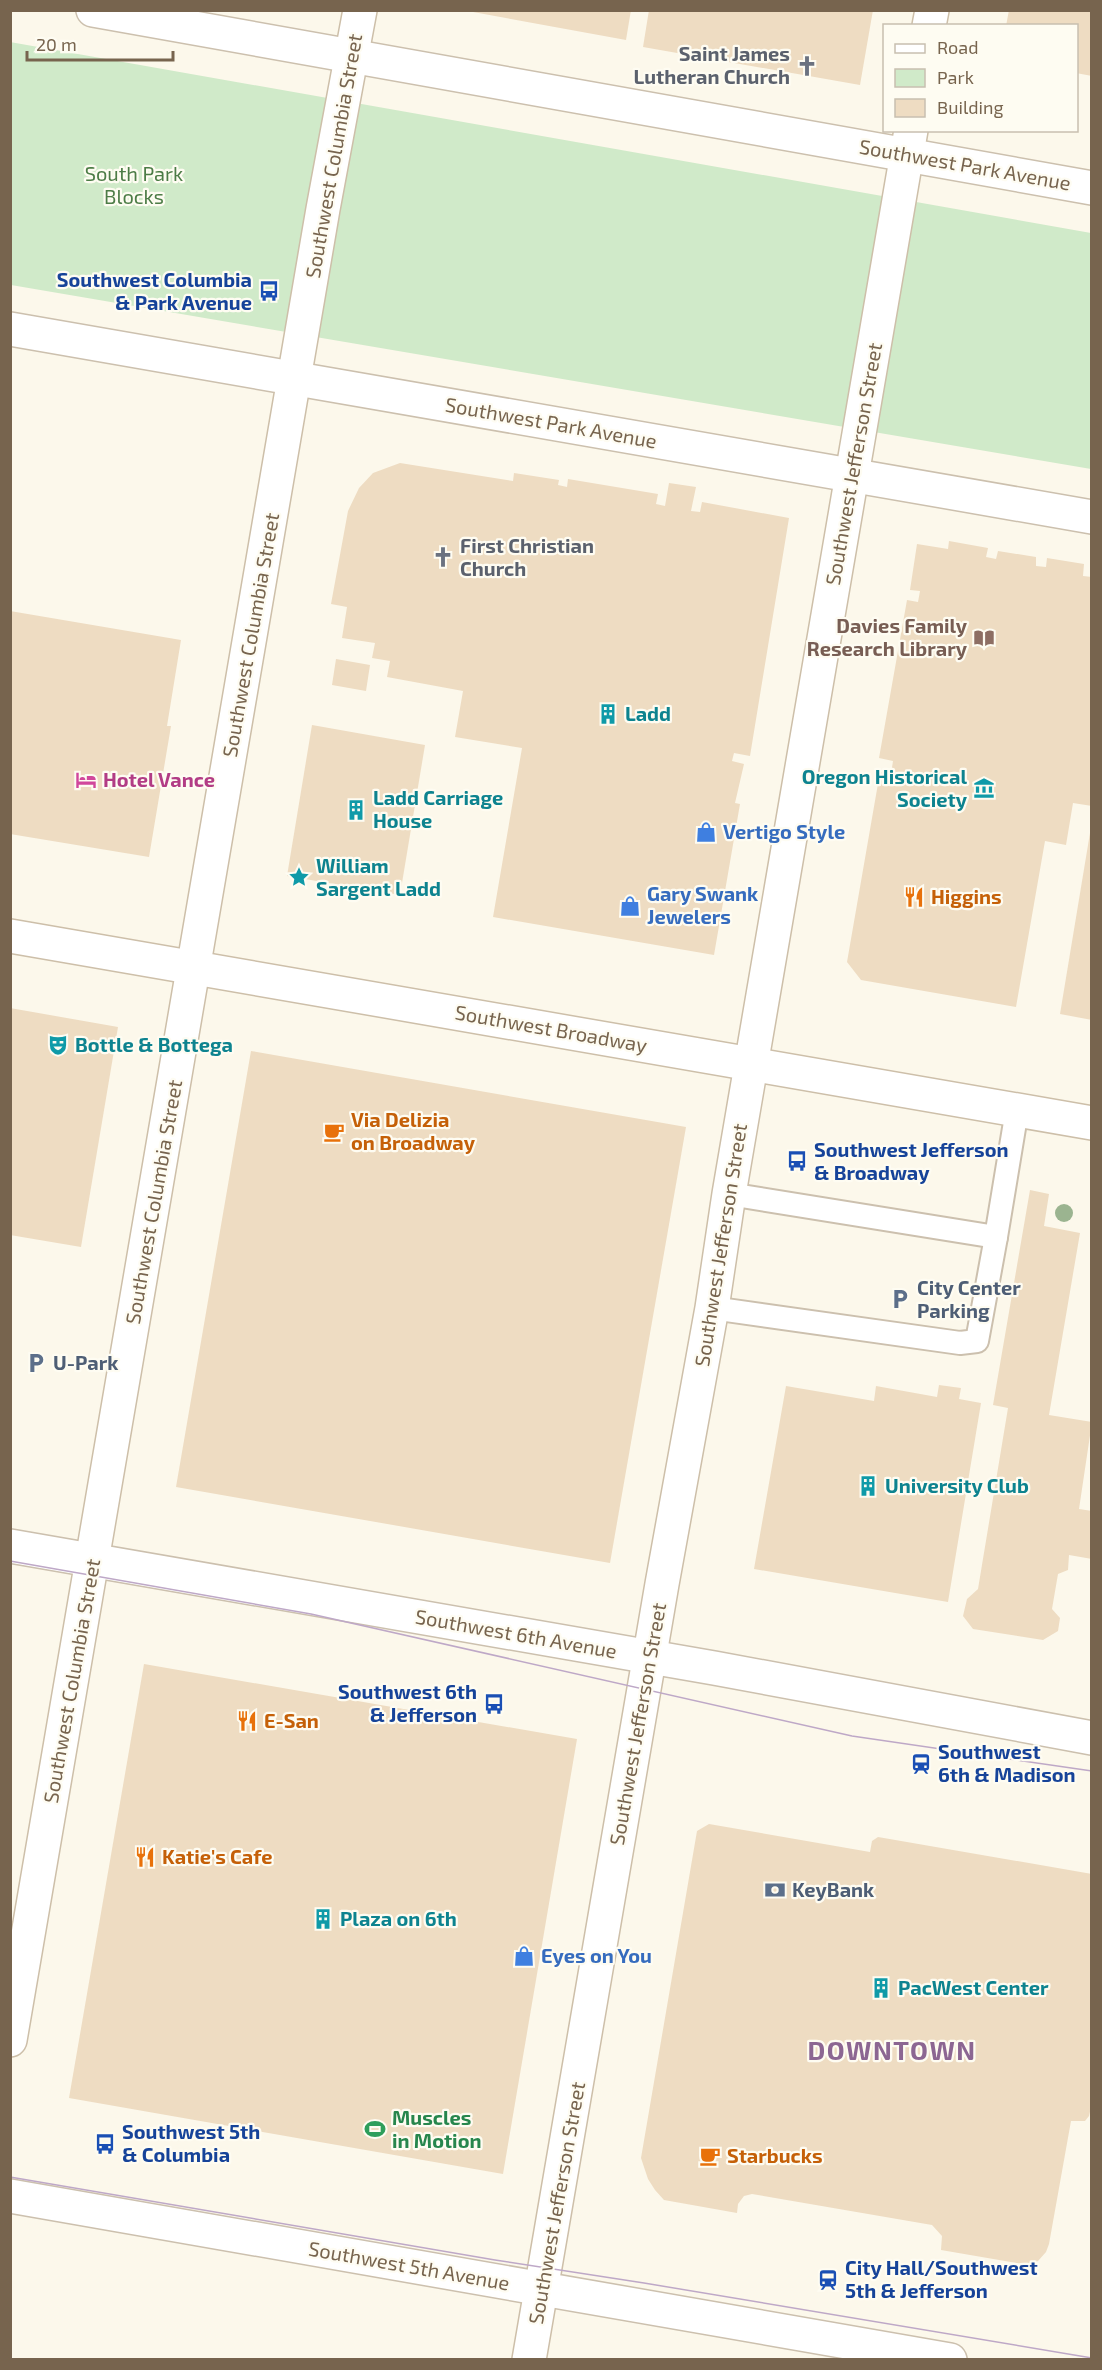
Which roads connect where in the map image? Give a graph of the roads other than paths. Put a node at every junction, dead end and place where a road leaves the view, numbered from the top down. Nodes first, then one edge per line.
1 (93, 10) edge
2 (360, 10) edge
3 (352, 56) junction
4 (909, 142) edge
5 (1092, 188) edge
6 (10, 329) edge
7 (295, 378) junction
8 (852, 475) junction
9 (1092, 517) edge
10 (10, 936) edge
11 (194, 968) junction
12 (751, 1064) junction
13 (1017, 1110) junction
14 (1092, 1123) edge
15 (729, 1194) junction
16 (996, 1237) junction
17 (712, 1308) junction
18 (10, 1546) edge
19 (93, 1560) junction
20 (650, 1657) junction
21 (1092, 1738) edge
22 (10, 2040) edge
23 (10, 2196) edge
24 (542, 2289) junction
25 (529, 2360) edge
26 (950, 2360) edge

1 - 3 main road, Southwest Park Avenue
2 - 3 main road, Southwest Columbia Street
3 - 4 main road, Southwest Park Avenue
3 - 7 main road, Southwest Columbia Street
4 - 5 main road, Southwest Park Avenue
4 - 8 main road, Southwest Jefferson Street
6 - 7 main road, Southwest Park Avenue
7 - 8 main road, Southwest Park Avenue
7 - 11 main road, Southwest Columbia Street
8 - 9 main road, Southwest Park Avenue
8 - 12 main road, Southwest Jefferson Street
10 - 11 main road, Southwest Broadway
11 - 12 main road, Southwest Broadway
11 - 19 main road, Southwest Columbia Street
12 - 13 main road, Southwest Broadway
12 - 15 main road, Southwest Jefferson Street
13 - 14 main road, Southwest Broadway
13 - 16 lane
15 - 16 lane
15 - 17 main road, Southwest Jefferson Street
16 - 17 lane
17 - 20 main road, Southwest Jefferson Street
18 - 19 main road, Southwest 6th Avenue
19 - 20 main road, Southwest 6th Avenue
19 - 22 main road, Southwest Columbia Street
20 - 21 main road, Southwest 6th Avenue
20 - 24 main road, Southwest Jefferson Street
23 - 24 main road, Southwest 5th Avenue
24 - 25 main road, Southwest Jefferson Street
24 - 26 main road, Southwest 5th Avenue

